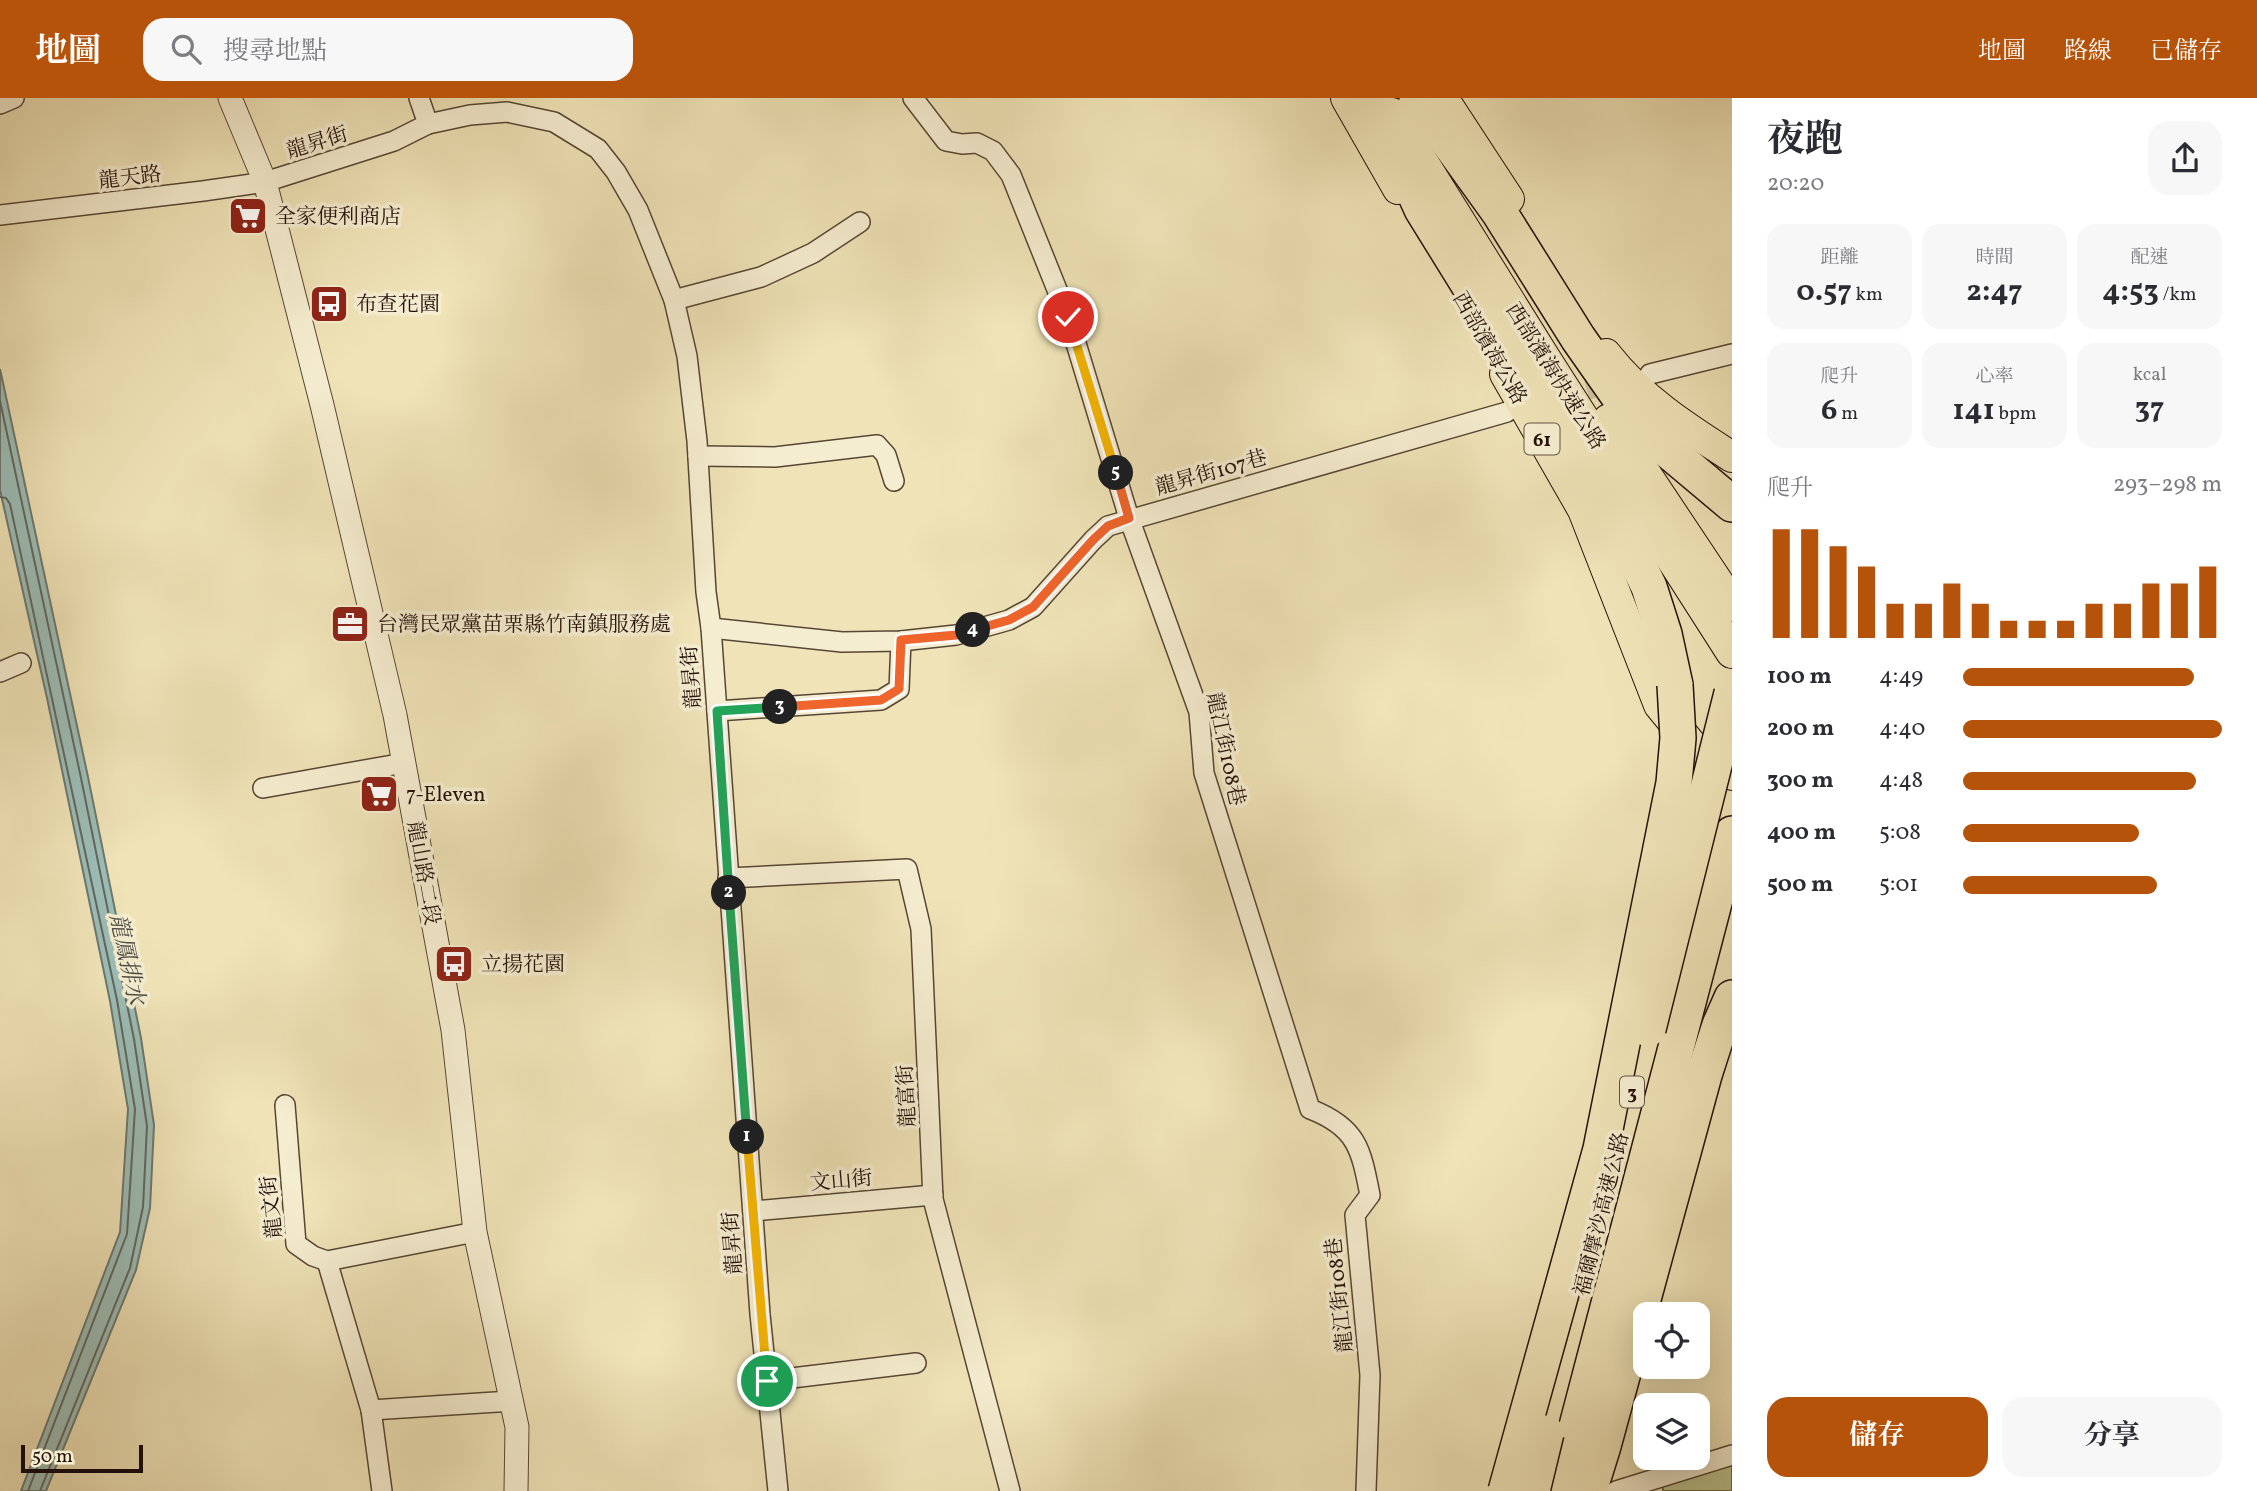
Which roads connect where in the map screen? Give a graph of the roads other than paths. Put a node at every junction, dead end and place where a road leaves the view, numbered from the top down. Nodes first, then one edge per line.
1 (14, 98) edge
2 (230, 98) edge
3 (419, 98) edge
4 (913, 98) edge
5 (1346, 98) edge
6 (1372, 98) edge
7 (1382, 98) edge
8 (1409, 98) edge
9 (1416, 98) edge
10 (1436, 98) edge
11 (1443, 98) edge
12 (0, 104) edge
13 (428, 124) junction
14 (264, 182) junction
15 (1499, 212) junction
16 (0, 215) edge
17 (860, 222) dead end
18 (674, 300) junction
19 (1732, 354) edge
20 (1650, 374) dead end
21 (1507, 412) dead end
22 (698, 456) junction
23 (1732, 457) edge
24 (894, 481) dead end
25 (1732, 504) edge
26 (1129, 518) junction
27 (1732, 605) edge
28 (711, 628) junction
29 (901, 640) junction
30 (1732, 652) edge
31 (21, 663) dead end
32 (0, 672) edge
33 (1732, 693) edge
34 (717, 711) junction
35 (404, 763) junction
36 (1732, 775) edge
37 (263, 788) dead end
38 (1732, 834) edge
39 (728, 878) junction
40 (1732, 998) edge
41 (285, 1105) dead end
42 (933, 1195) junction
43 (753, 1211) junction
44 (475, 1232) junction
45 (327, 1261) junction
46 (916, 1363) dead end
47 (767, 1381) junction
48 (512, 1401) junction
49 (371, 1409) junction
50 (1732, 1455) edge
51 (1656, 1485) edge
52 (382, 1491) edge
53 (516, 1491) edge
54 (778, 1491) edge
55 (1010, 1491) edge
56 (1366, 1491) edge
57 (1506, 1491) edge
58 (1532, 1491) edge
59 (1560, 1491) edge
60 (1589, 1491) edge
61 (1616, 1491) edge

1 - 12 street
2 - 14 street, 龍山路二段
3 - 13 street
4 - 26 street, 龍江街108巷
5 - 36 main road, 西部濱海公路 / 61
6 - 57 highway, bridge
7 - 30 highway, 西部濱海快速公路 / 61
8 - 27 highway, 西部濱海快速公路
9 - 15 highway
10 - 15 highway
11 - 23 main road
13 - 14 street, 龍昇街
13 - 18 street, 龍昇街
14 - 16 street, 龍天路
14 - 35 street, 龍山路二段
15 - 25 highway
17 - 18 street
18 - 22 street, 龍昇街
19 - 20 street
21 - 26 street, 龍昇街107巷
22 - 24 street
22 - 28 street, 龍昇街
26 - 29 street, 龍昇街107巷
26 - 56 street, 龍江街108巷
28 - 29 street, 龍昇街107巷
28 - 34 street, 龍昇街
29 - 34 street
31 - 32 street
33 - 58 highway, 福爾摩沙高速公路 / 3, bridge
34 - 39 street, 龍昇街
35 - 37 street
35 - 44 street, 龍山路二段
38 - 59 highway, 福爾摩沙高速公路 / 3
39 - 42 street, 龍富街
39 - 43 street, 龍昇街
40 - 60 highway
41 - 45 street, 龍文街
42 - 43 street, 文山街
42 - 55 street, 龍富街
43 - 47 street, 龍昇街
44 - 45 street
44 - 48 street, 龍山路二段
45 - 49 street
46 - 47 street
47 - 54 street, 龍昇街
48 - 49 street
48 - 53 street, 龍山路二段
49 - 52 street
50 - 51 street
51 - 61 street

